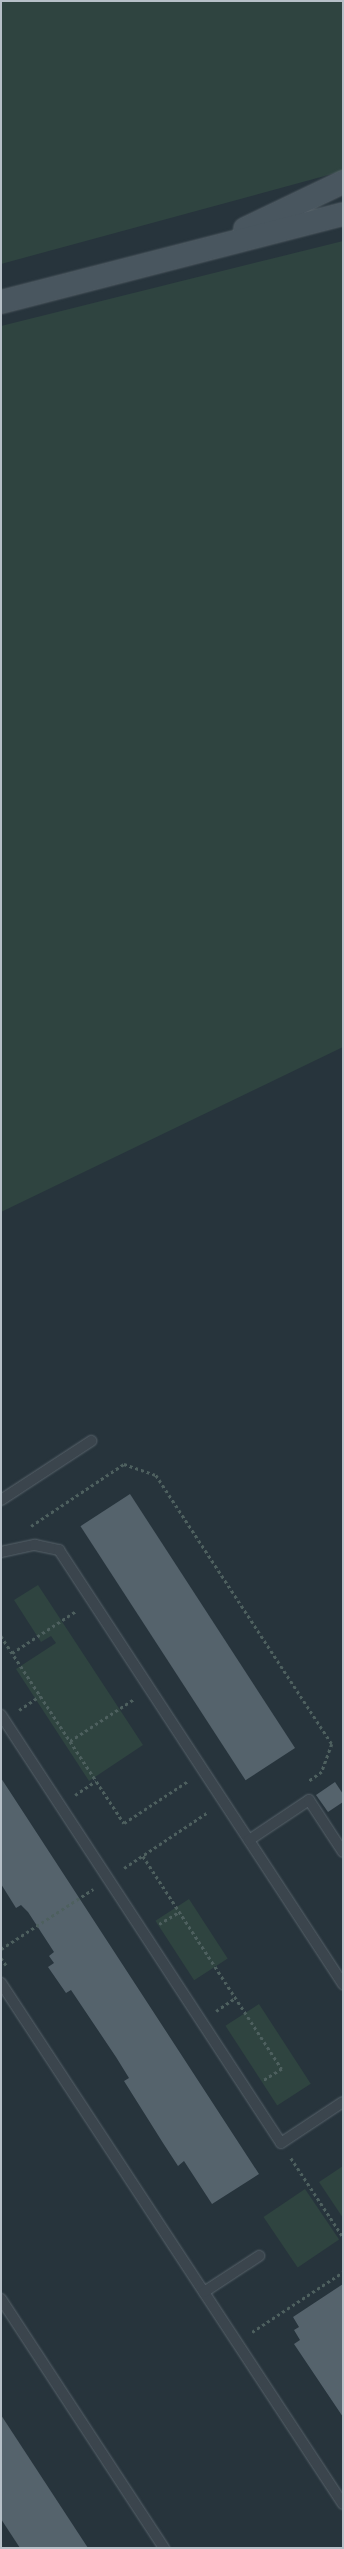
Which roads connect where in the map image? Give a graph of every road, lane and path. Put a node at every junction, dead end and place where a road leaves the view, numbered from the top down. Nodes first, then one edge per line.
1 (343, 182) edge
2 (343, 214) edge
3 (208, 248) junction
4 (1, 302) edge
5 (91, 1441) dead end
6 (1, 1500) edge
7 (27, 1528) dead end
8 (1, 1552) edge
9 (92, 1601) junction
10 (1, 1636) edge
11 (12, 1653) junction
12 (149, 1689) junction
13 (40, 1696) junction
14 (3, 1717) edge
15 (70, 1741) junction
16 (203, 1771) junction
17 (322, 1772) dead end
18 (96, 1781) junction
19 (224, 1802) junction
20 (60, 1805) junction
21 (249, 1840) junction
22 (343, 1852) edge
23 (143, 1856) junction
24 (108, 1879) junction
25 (1, 1949) edge
26 (1, 1983) edge
27 (343, 1984) edge
28 (248, 2091) junction
29 (343, 2102) edge
30 (281, 2143) junction
31 (343, 2236) edge
32 (260, 2256) dead end
33 (343, 2272) edge
34 (204, 2292) junction
35 (1, 2299) edge
36 (248, 2335) dead end
37 (343, 2504) edge
38 (164, 2548) edge

1 - 3 main road
2 - 3 main road
3 - 4 main road
5 - 6 lane
7 - 17 path
8 - 9 lane
9 - 11 path
9 - 12 lane
10 - 11 path
11 - 13 path
12 - 15 path
12 - 16 lane
13 - 14 path
13 - 15 path
14 - 20 lane
15 - 18 path
16 - 18 path
16 - 19 lane
18 - 20 path
19 - 21 lane
19 - 23 path
20 - 24 lane
21 - 22 lane
21 - 27 lane
23 - 24 path
23 - 28 path
24 - 25 path
24 - 28 lane
26 - 34 lane
28 - 30 lane
29 - 30 lane
30 - 31 path
32 - 34 lane
33 - 36 path
34 - 37 lane
35 - 38 lane

